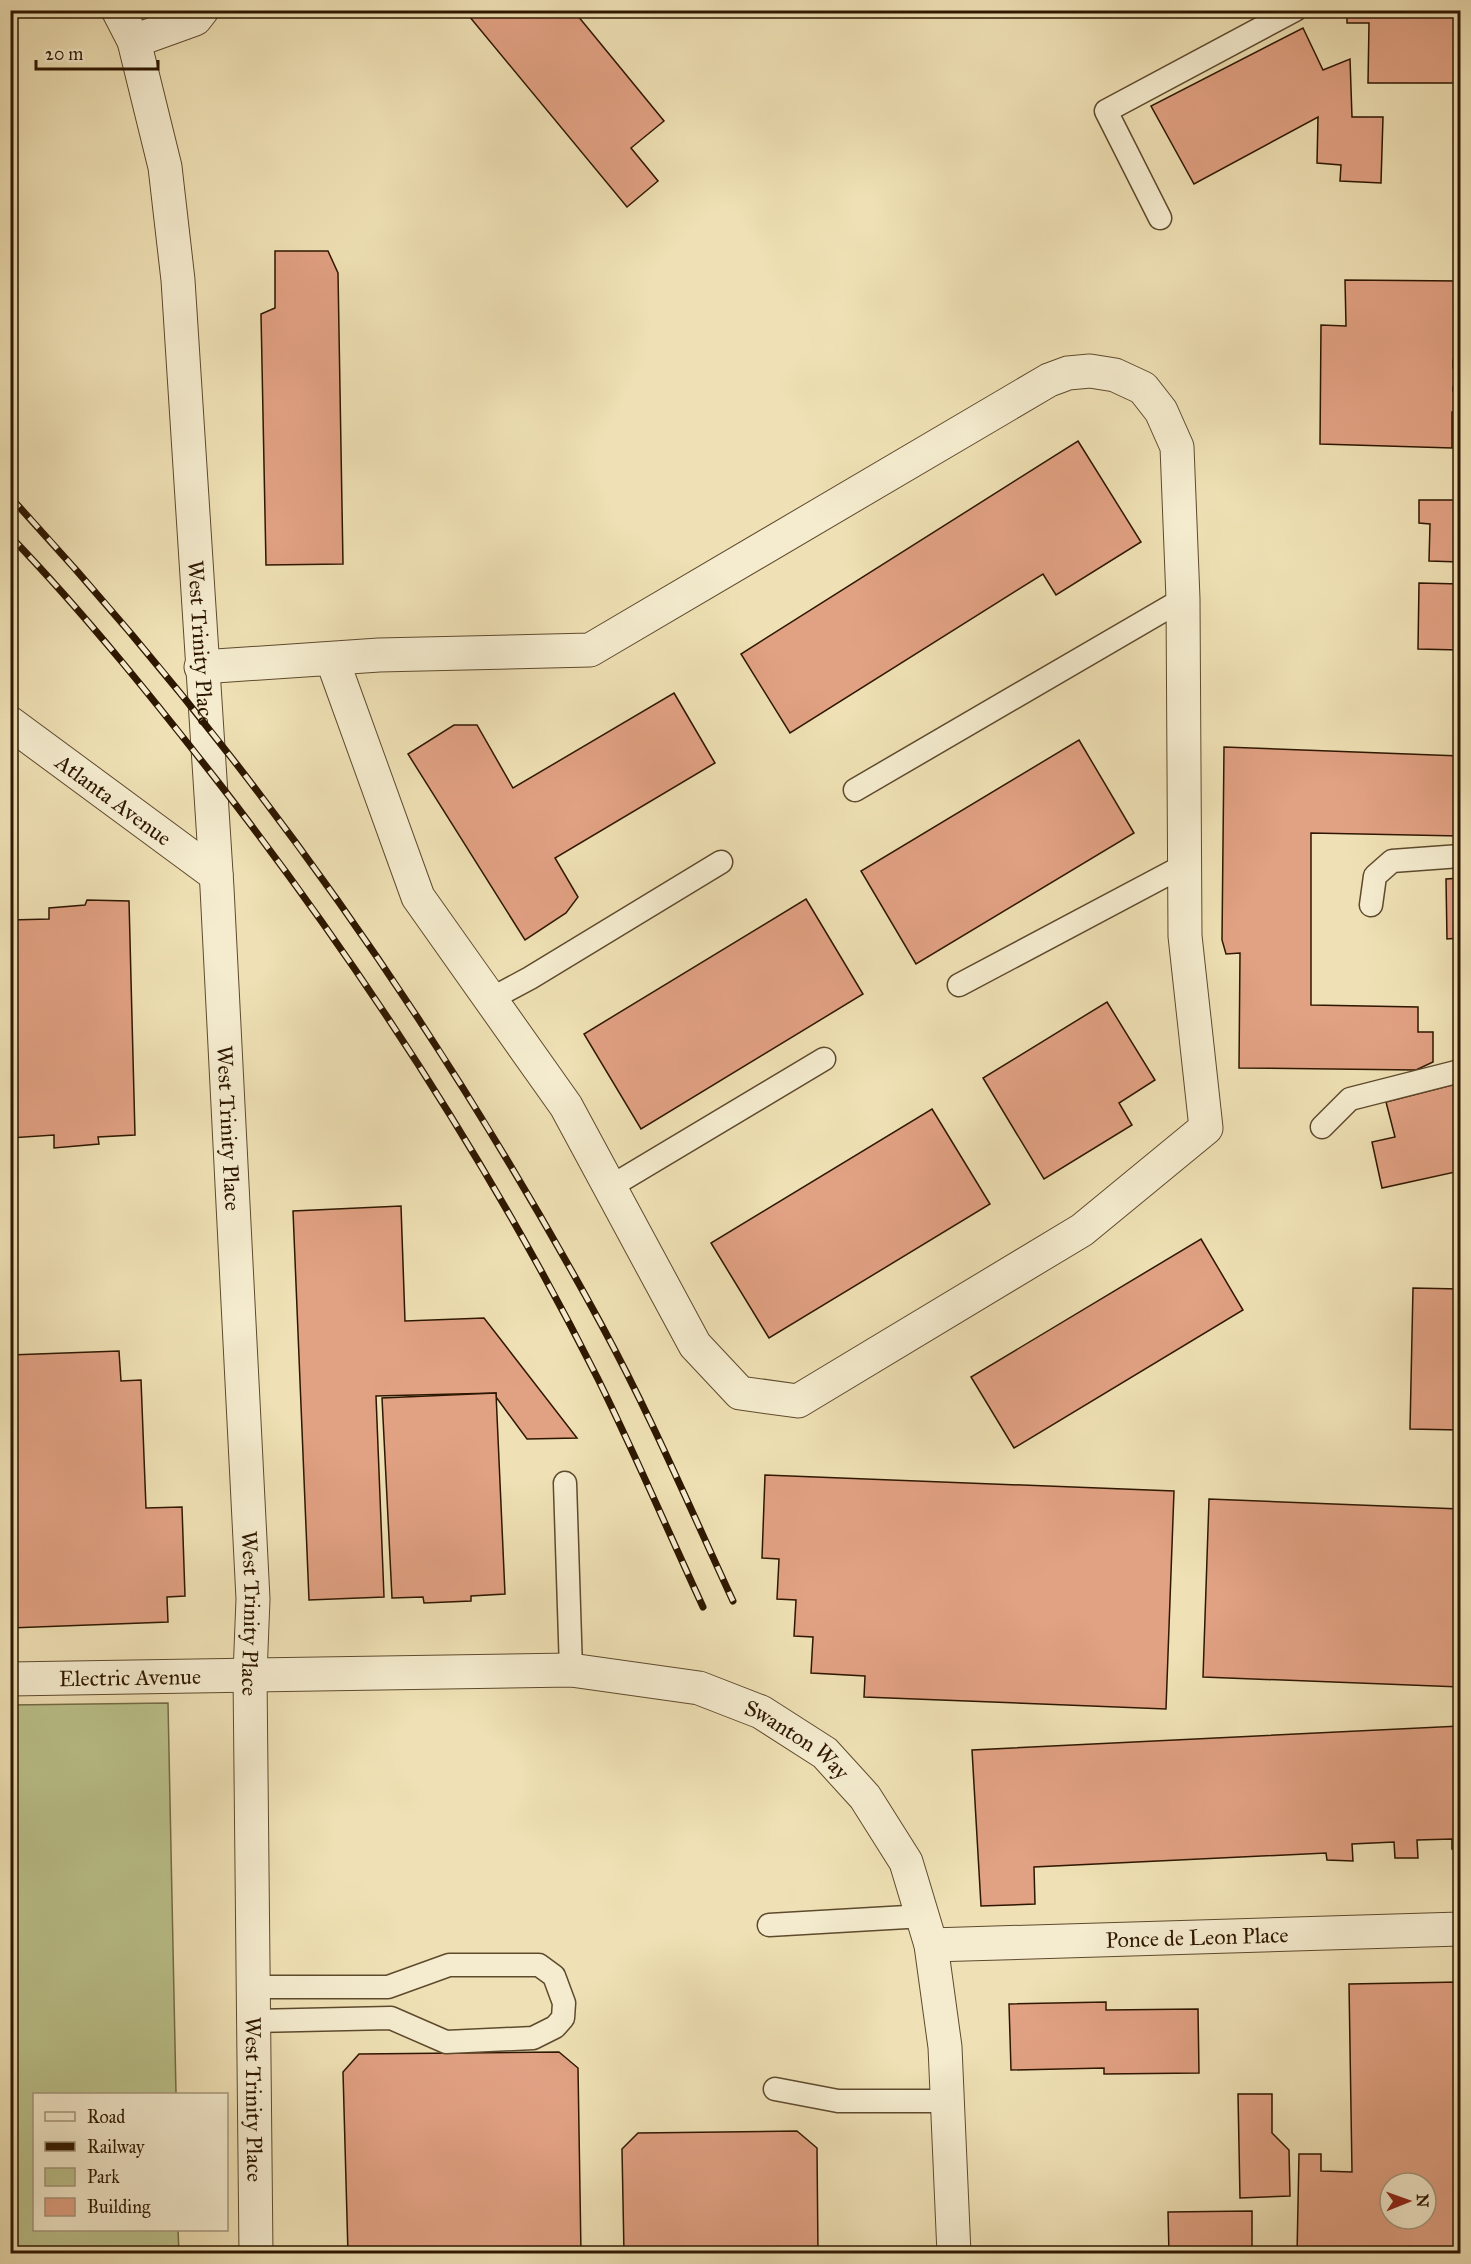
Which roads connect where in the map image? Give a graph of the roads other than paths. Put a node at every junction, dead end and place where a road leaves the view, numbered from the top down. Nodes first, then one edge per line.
1 (118, 10) edge
2 (202, 10) edge
3 (1295, 10) edge
4 (134, 41) junction
5 (1160, 218) dead end
6 (1183, 599) junction
7 (332, 658) junction
8 (201, 667) junction
9 (10, 723) edge
10 (855, 790) dead end
11 (1461, 856) edge
12 (721, 861) dead end
13 (1185, 865) junction
14 (216, 875) junction
15 (1371, 905) dead end
16 (959, 985) dead end
17 (491, 999) junction
18 (824, 1059) dead end
19 (1461, 1071) edge
20 (1322, 1127) dead end
21 (610, 1187) junction
22 (565, 1484) dead end
23 (571, 1670) junction
24 (250, 1675) junction
25 (10, 1678) edge
26 (769, 1925) dead end
27 (1461, 1929) edge
28 (927, 1931) junction
29 (254, 1988) junction
30 (253, 2021) junction
31 (775, 2090) dead end
32 (948, 2101) junction
33 (256, 2253) edge
34 (954, 2253) edge

1 - 4 street, West Trinity Place
2 - 4 street
3 - 5 lane
4 - 8 street, West Trinity Place
6 - 7 street
6 - 10 lane
6 - 13 street
7 - 8 street
7 - 17 street
8 - 14 street, West Trinity Place
9 - 14 street, Atlanta Avenue
11 - 15 lane
12 - 17 lane
13 - 16 lane
13 - 21 street
14 - 24 street, West Trinity Place
17 - 21 street
18 - 21 lane
19 - 20 lane
22 - 23 lane
23 - 24 street, Swanton Way
23 - 28 street, Swanton Way
24 - 25 street, Electric Avenue
24 - 29 street, West Trinity Place
26 - 28 lane
27 - 28 street, Ponce de Leon Place
28 - 32 street, Swanton Way
29 - 30 street, West Trinity Place
29 - 30 lane
30 - 33 street, West Trinity Place
31 - 32 lane
32 - 34 street, Swanton Way

